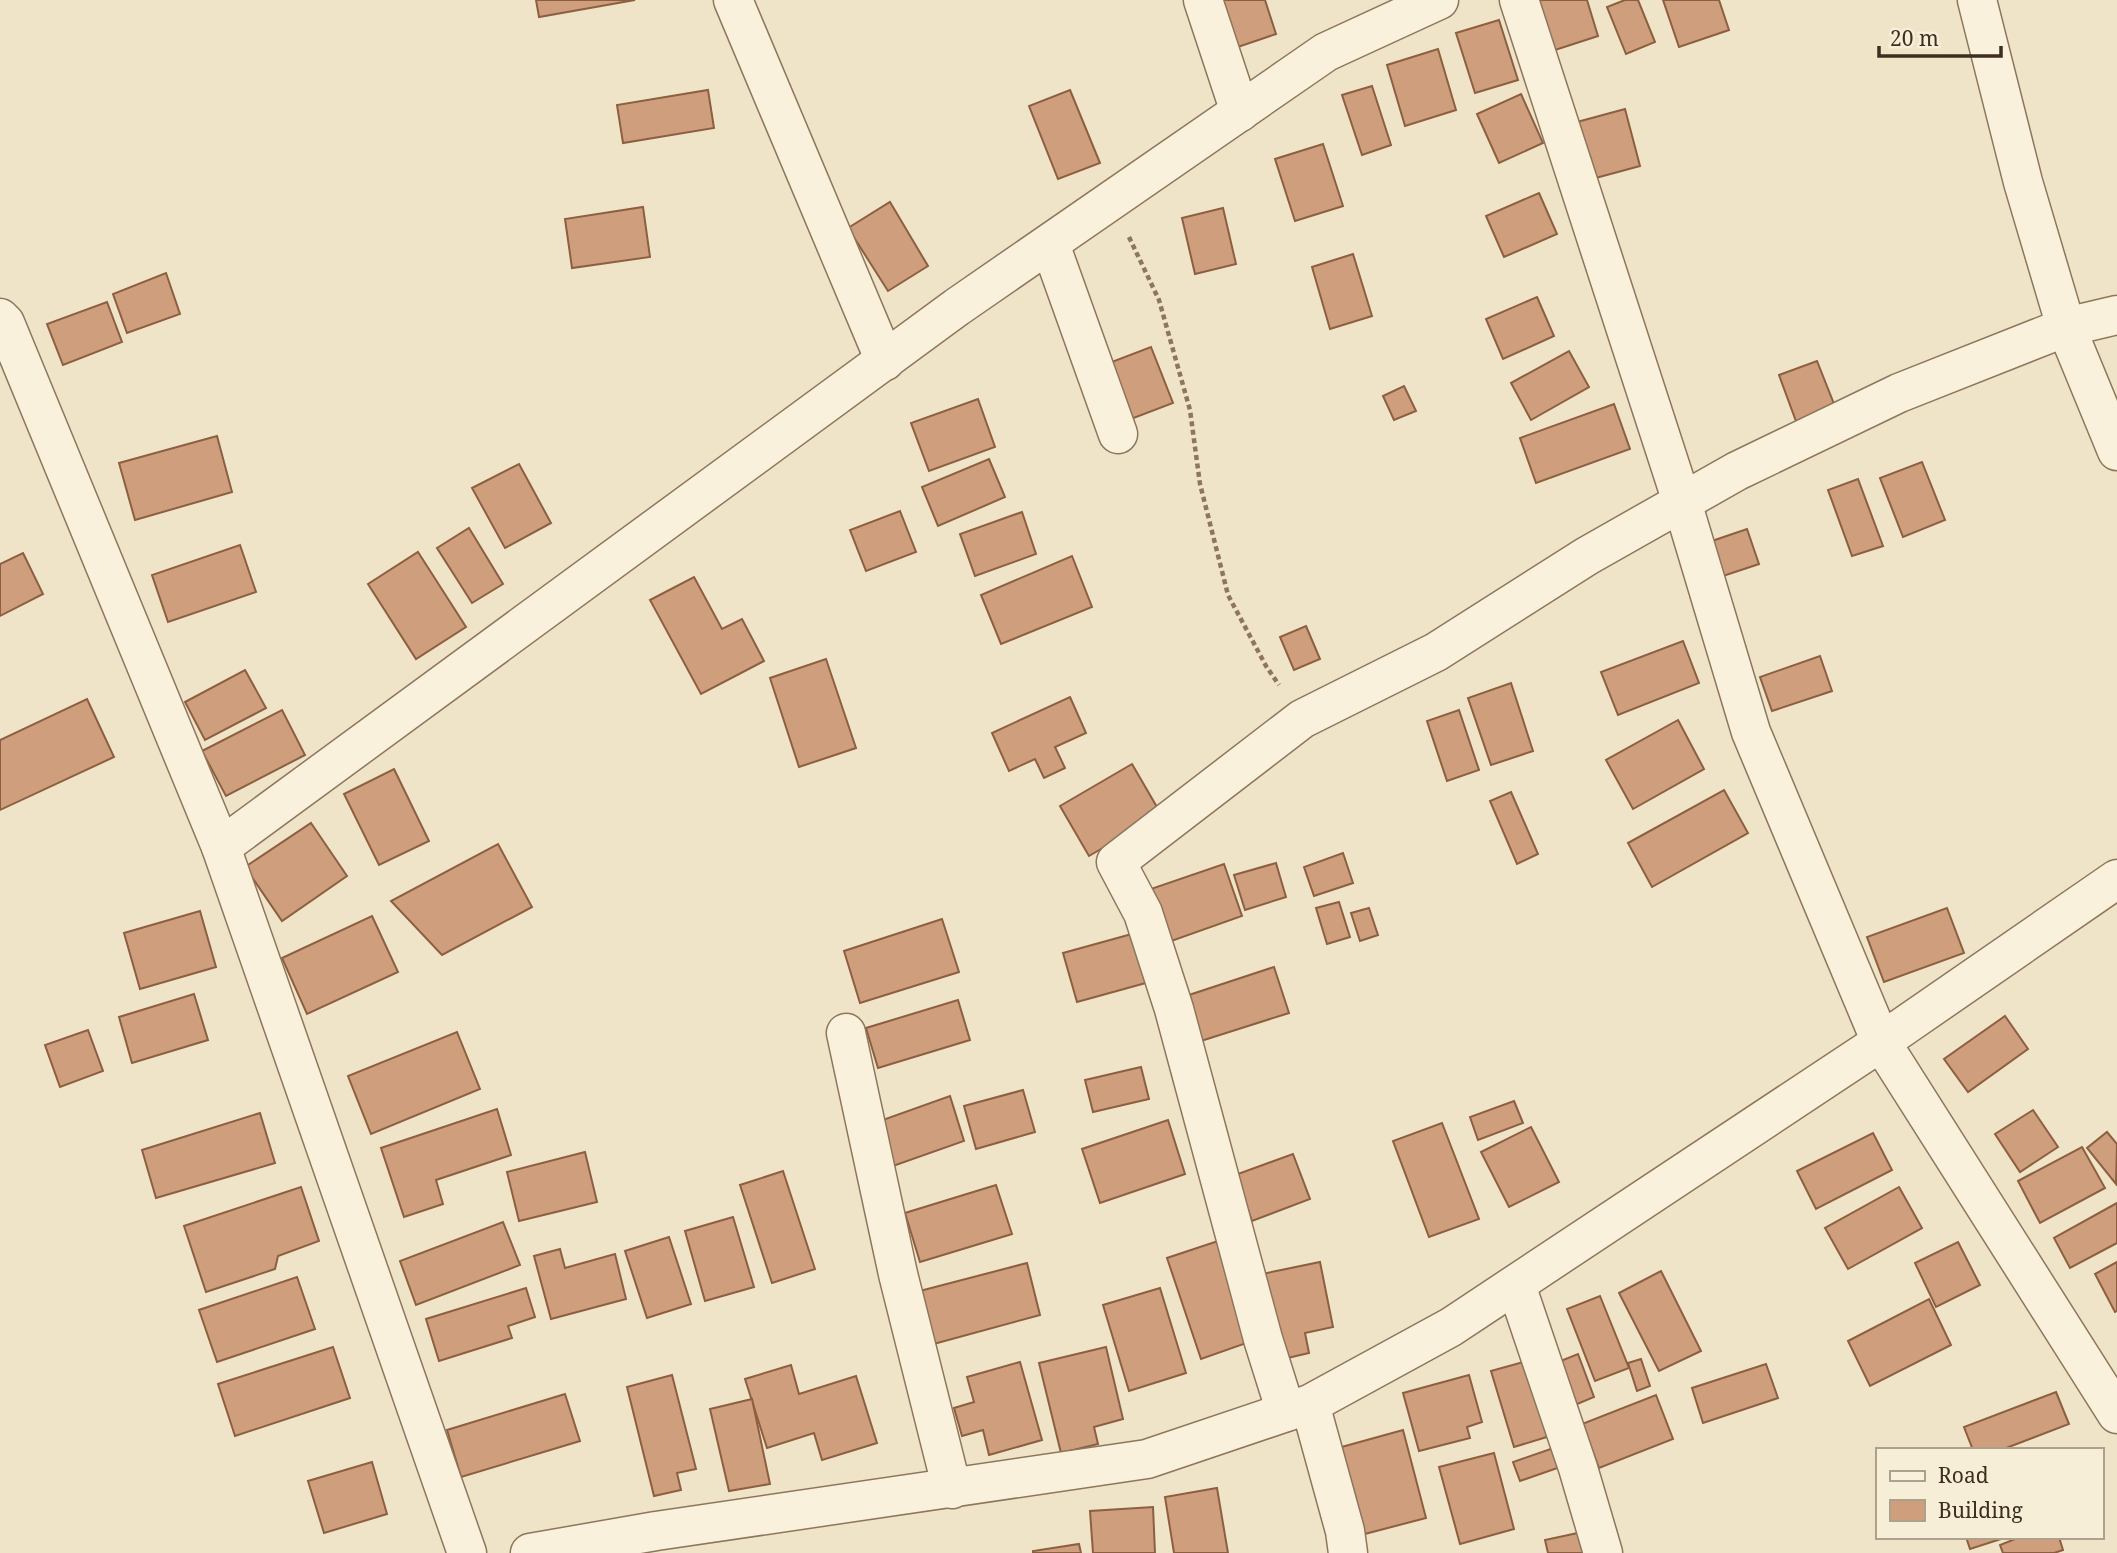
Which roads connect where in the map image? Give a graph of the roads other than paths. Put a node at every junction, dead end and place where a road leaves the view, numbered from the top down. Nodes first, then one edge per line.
1 (733, 0) edge
2 (1203, 0) edge
3 (1438, 0) edge
4 (1519, 0) edge
5 (1977, 0) edge
6 (1240, 112) junction
7 (1050, 244) junction
8 (2117, 314) edge
9 (0, 318) edge
10 (2066, 327) junction
11 (885, 361) junction
12 (1118, 434) dead end
13 (2117, 451) edge
14 (1682, 502) junction
15 (221, 847) junction
16 (2117, 879) edge
17 (846, 1033) dead end
18 (1881, 1042) junction
19 (1516, 1285) junction
20 (1298, 1408) junction
21 (2117, 1413) edge
22 (952, 1489) junction
23 (467, 1553) edge
24 (530, 1553) edge
25 (1348, 1553) edge
26 (1603, 1553) edge

1 - 11 street
2 - 6 street
3 - 6 street
4 - 14 street
5 - 10 street
6 - 7 street
7 - 11 street
7 - 12 street
8 - 10 street
9 - 15 street
10 - 13 street
10 - 14 street
11 - 15 street
14 - 18 street
14 - 20 street
15 - 23 street
16 - 18 street
17 - 22 street
18 - 19 street
18 - 21 street
19 - 20 street
19 - 26 street
20 - 22 street
20 - 25 street
22 - 24 street

